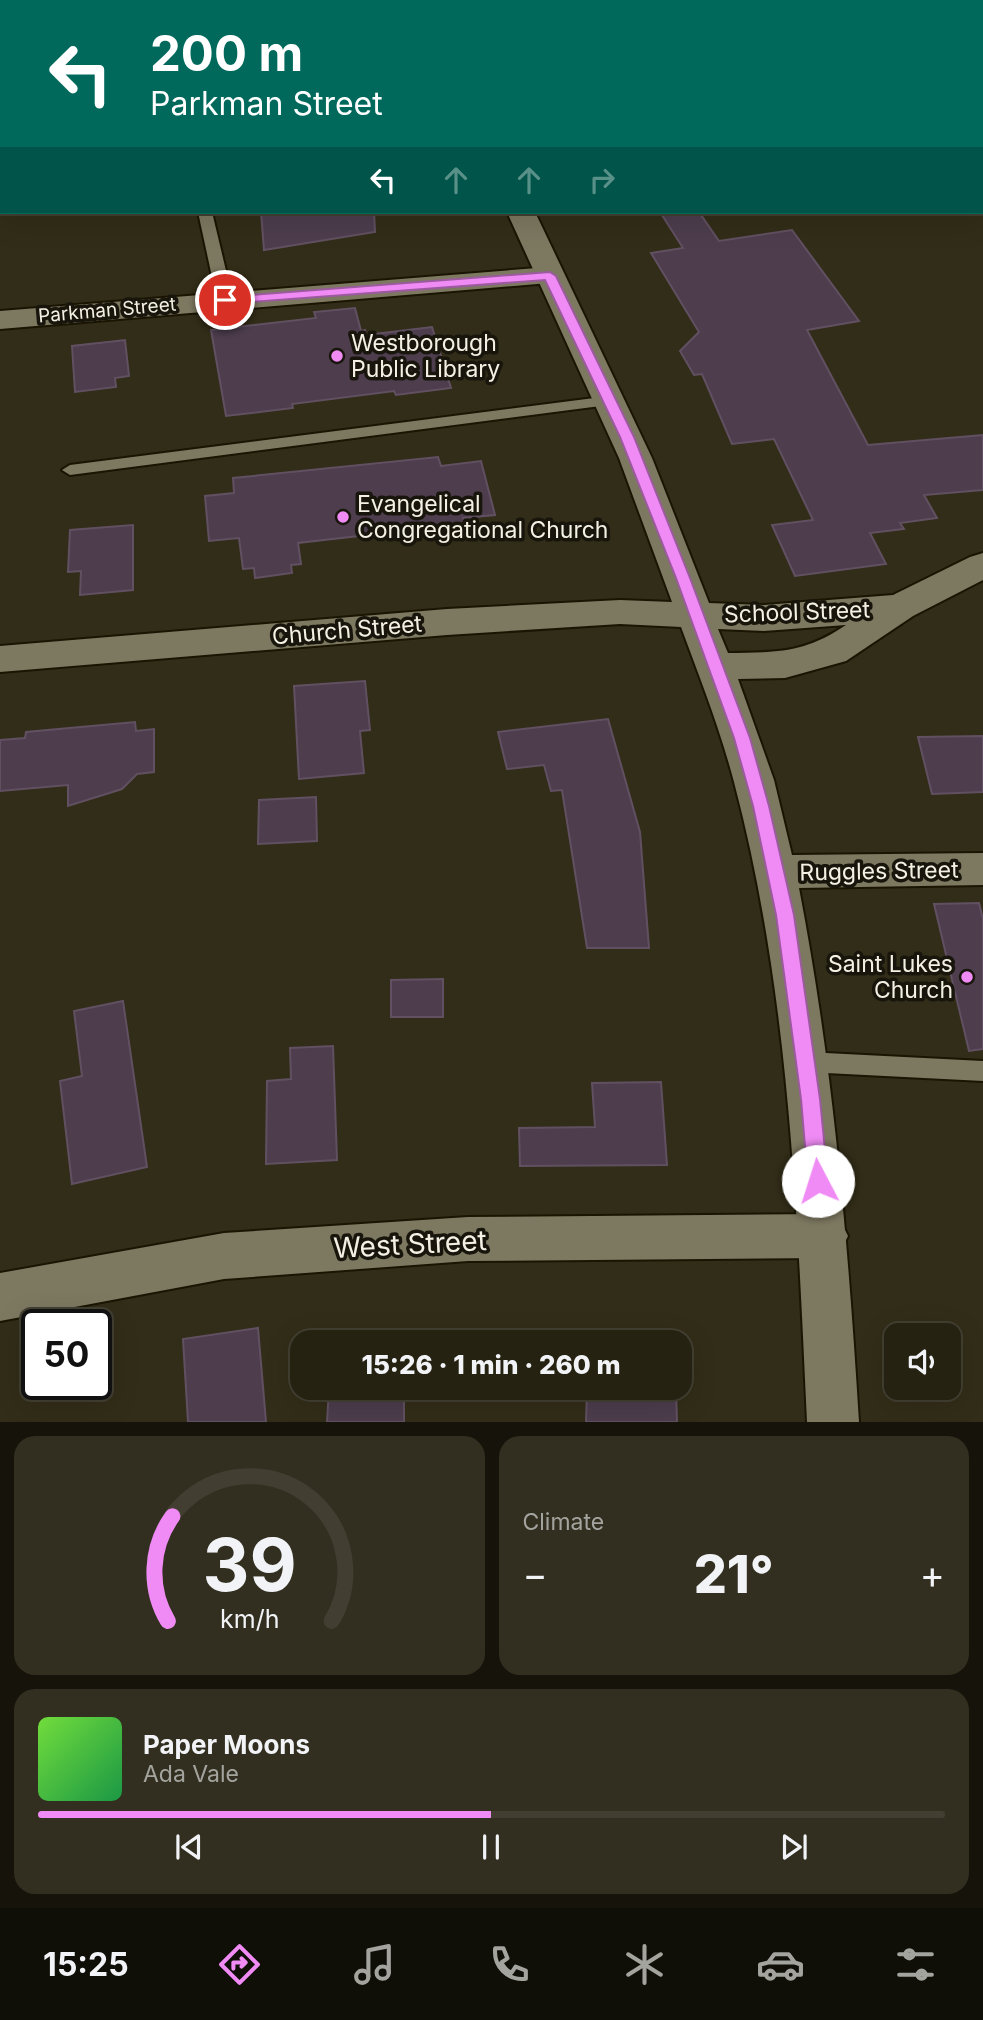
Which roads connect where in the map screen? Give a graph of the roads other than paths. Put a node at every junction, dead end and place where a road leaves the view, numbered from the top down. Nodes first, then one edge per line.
1 (205, 214) edge
2 (522, 214) edge
3 (550, 276) junction
4 (225, 300) junction
5 (0, 320) edge
6 (610, 401) junction
7 (70, 470) dead end
8 (983, 565) edge
9 (900, 607) junction
10 (695, 614) junction
11 (0, 659) edge
12 (717, 666) junction
13 (983, 869) edge
14 (774, 872) junction
15 (806, 1062) junction
16 (983, 1071) edge
17 (823, 1236) junction
18 (0, 1297) edge
19 (833, 1422) edge

1 - 4 lane
2 - 3 street
3 - 4 street, Parkman Street
3 - 6 street
4 - 5 street, Parkman Street
6 - 7 lane
6 - 10 street
8 - 9 street, School Street
9 - 10 street, School Street
9 - 12 street, School Street
10 - 11 street, Church Street
10 - 12 street
12 - 14 street
13 - 14 street, Ruggles Street
14 - 15 street
15 - 16 lane
15 - 17 street
17 - 18 street, West Street
17 - 19 street

